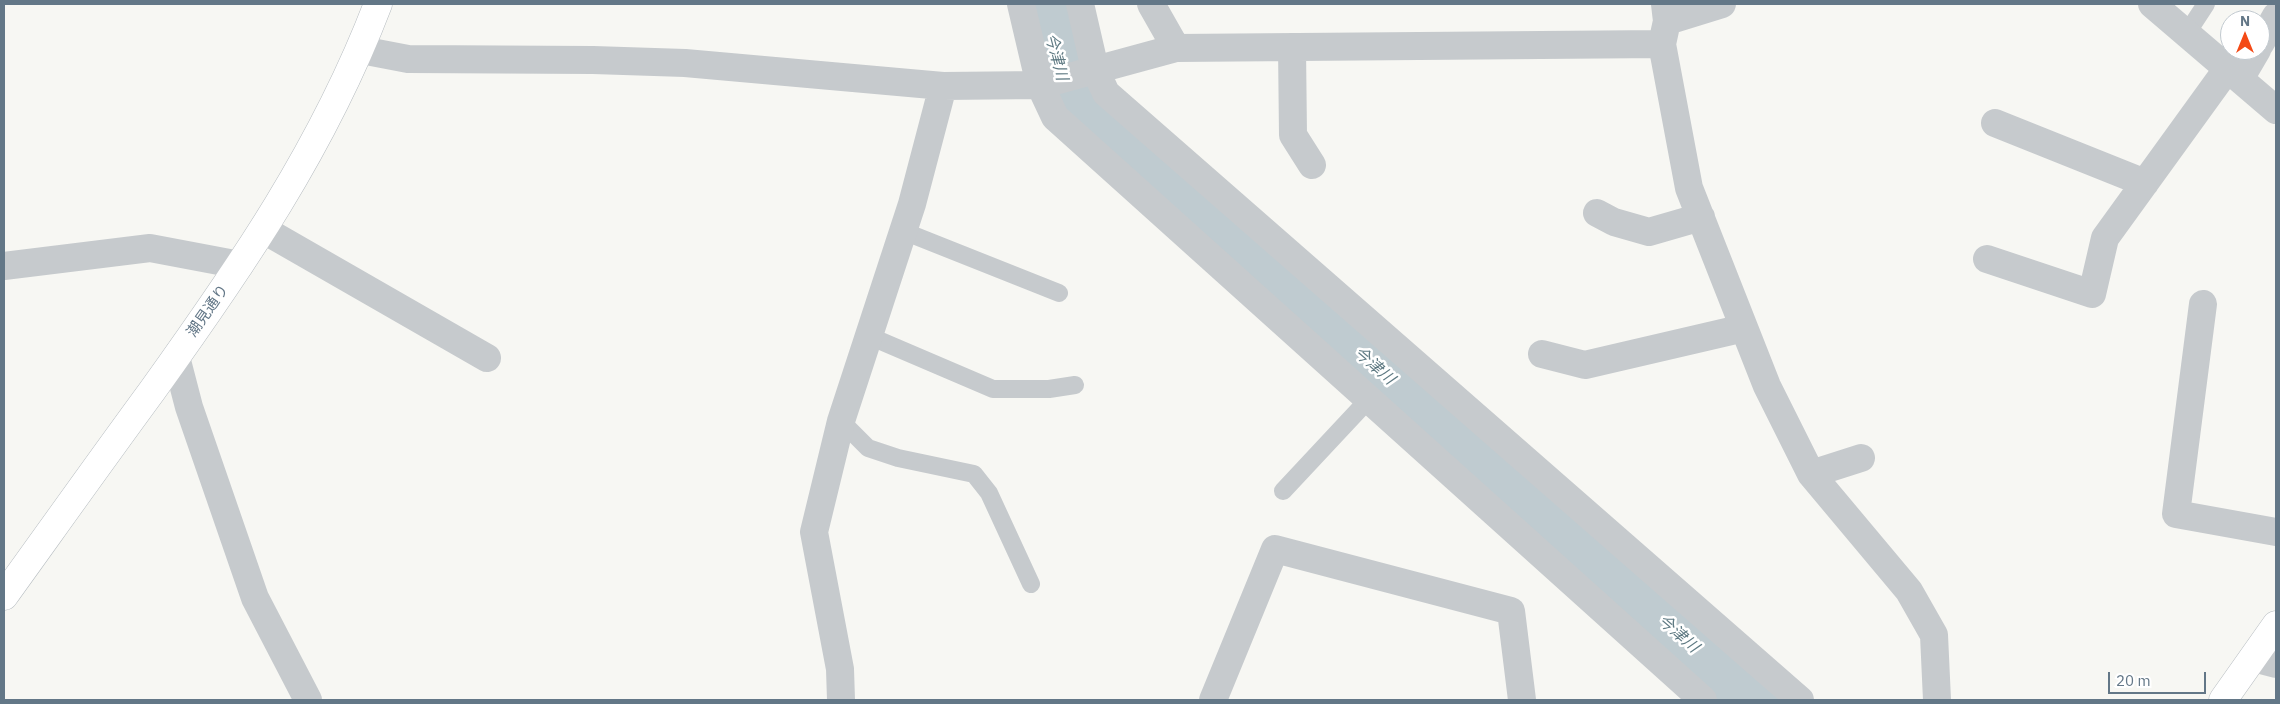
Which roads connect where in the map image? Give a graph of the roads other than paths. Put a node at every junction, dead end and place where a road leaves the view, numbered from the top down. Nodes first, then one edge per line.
1 (378, 4) edge
2 (1021, 4) edge
3 (1080, 4) edge
4 (1151, 4) edge
5 (1722, 4) edge
6 (2152, 4) edge
7 (2206, 4) edge
8 (1665, 23) edge
9 (2187, 32) junction
10 (1292, 47) junction
11 (1176, 48) junction
12 (361, 50) junction
13 (2247, 60) edge
14 (1096, 69) junction
15 (2234, 74) junction
16 (943, 86) junction
17 (1040, 86) junction
18 (2276, 110) edge
19 (1995, 123) dead end
20 (1312, 166) dead end
21 (2145, 183) junction
22 (1597, 213) dead end
23 (1701, 217) junction
24 (264, 230) junction
25 (903, 231) junction
26 (1987, 260) dead end
27 (240, 265) junction
28 (4, 266) edge
29 (1059, 293) dead end
30 (2203, 304) dead end
31 (1744, 328) junction
32 (869, 336) junction
33 (1542, 354) dead end
34 (176, 357) junction
35 (487, 358) dead end
36 (1075, 385) dead end
37 (1368, 399) junction
38 (841, 421) junction
39 (1861, 458) dead end
40 (1811, 474) junction
41 (1283, 491) dead end
42 (2276, 532) edge
43 (1031, 584) dead end
44 (4, 596) edge
45 (2276, 625) edge
46 (2265, 661) edge
47 (308, 700) edge
48 (841, 700) edge
49 (1213, 700) edge
50 (1522, 700) edge
51 (1703, 700) edge
52 (1800, 700) edge
53 (1937, 700) edge
54 (2223, 700) edge

1 - 12 street, 潮見通り
2 - 17 street
3 - 14 street
4 - 11 street
5 - 8 street
6 - 9 street
7 - 9 lane
8 - 10 street
8 - 23 street
9 - 15 street
10 - 11 street
10 - 20 street
11 - 14 street
12 - 16 street
12 - 24 street, 潮見通り
13 - 15 street
14 - 17 street
14 - 52 street
15 - 18 street
15 - 21 street
16 - 17 street
16 - 25 street
17 - 37 street
19 - 21 street
21 - 26 street
22 - 23 street
23 - 31 street
24 - 27 street, 潮見通り
24 - 35 street
25 - 29 lane
25 - 32 street
27 - 28 street
27 - 34 street, 潮見通り
30 - 42 street
31 - 33 street
31 - 40 street
32 - 36 lane
32 - 38 street
34 - 44 street, 潮見通り
34 - 47 street
37 - 41 lane
37 - 51 street
38 - 43 lane
38 - 48 street
39 - 40 street
40 - 53 street
45 - 46 street
46 - 54 street
49 - 50 street

